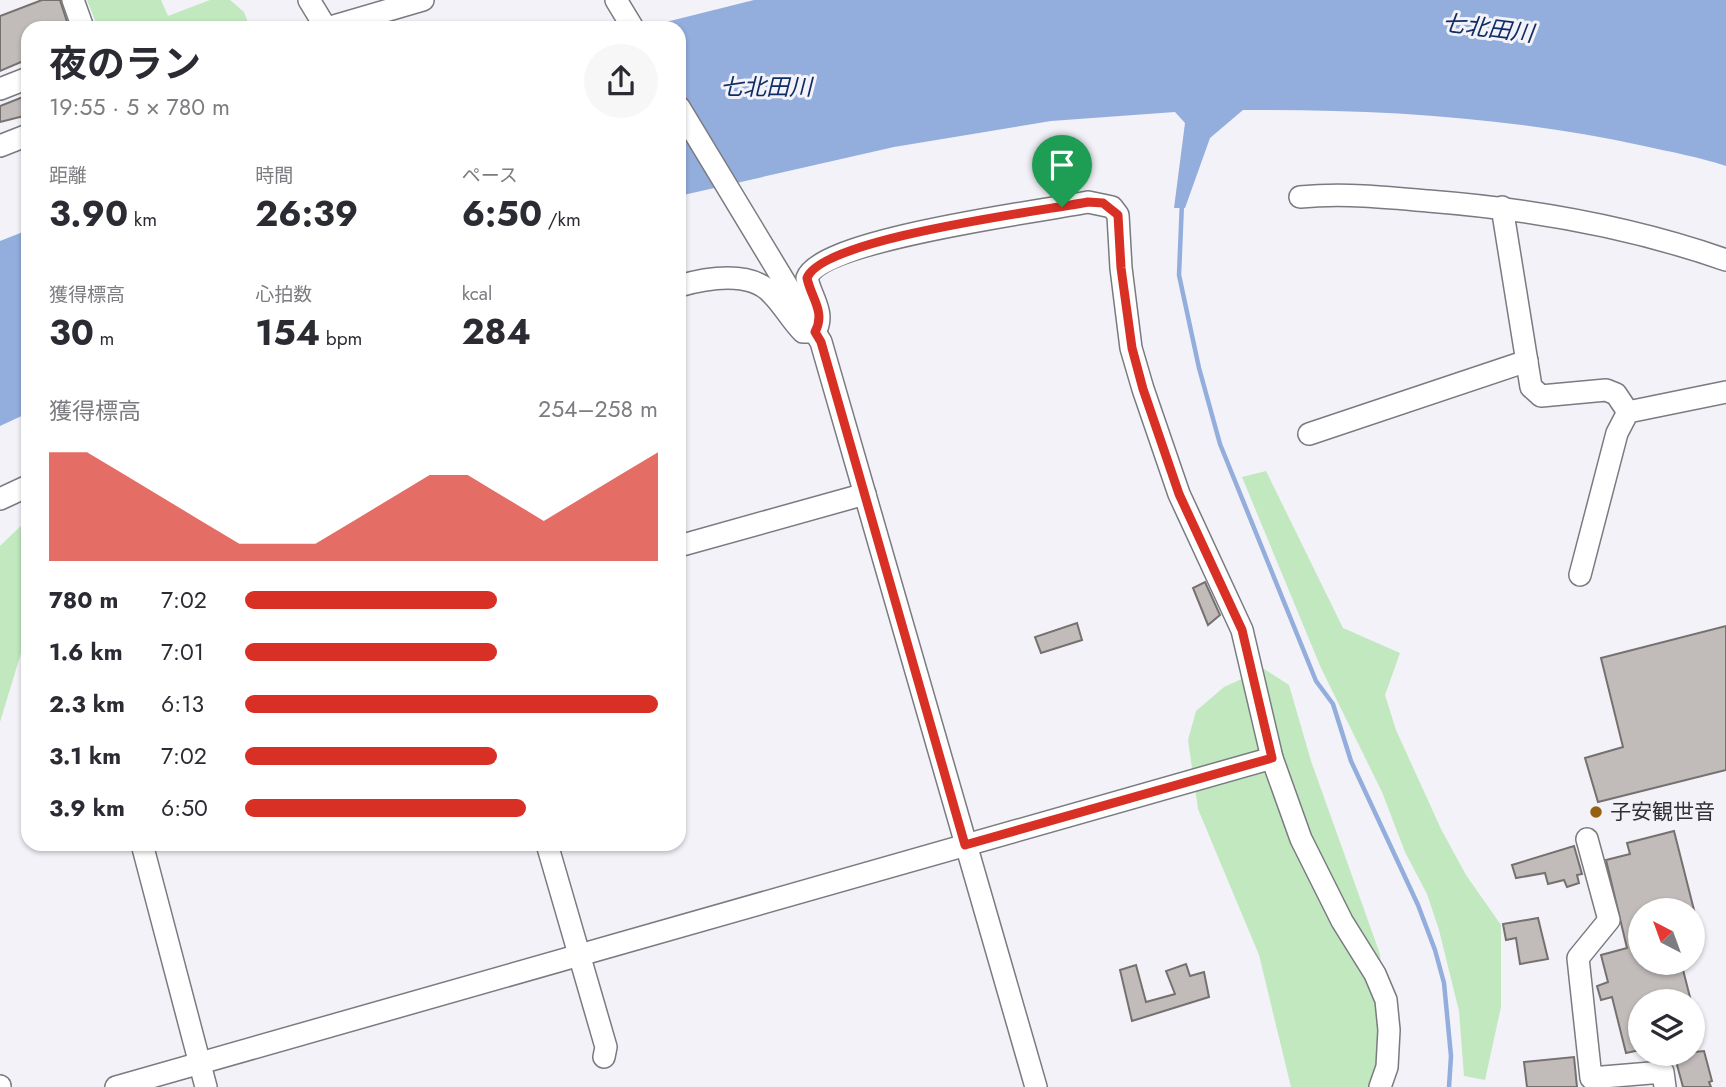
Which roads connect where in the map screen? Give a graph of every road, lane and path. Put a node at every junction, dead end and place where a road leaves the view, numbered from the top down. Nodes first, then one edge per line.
1 (73, 0) edge
2 (309, 0) edge
3 (423, 0) edge
4 (616, 0) edge
5 (80, 21) edge
6 (322, 21) edge
7 (350, 21) edge
8 (629, 21) edge
9 (21, 81) edge
10 (0, 89) edge
11 (686, 119) edge
12 (21, 138) edge
13 (0, 146) edge
14 (1300, 197) dead end
15 (1502, 207) junction
16 (1726, 260) edge
17 (686, 284) edge
18 (818, 337) junction
19 (1527, 361) junction
20 (1726, 392) edge
21 (1628, 412) junction
22 (1308, 434) dead end
23 (21, 489) edge
24 (864, 494) junction
25 (0, 499) edge
26 (686, 543) edge
27 (1580, 575) dead end
28 (1272, 758) junction
29 (1587, 839) dead end
30 (965, 845) junction
31 (144, 851) edge
32 (549, 851) edge
33 (579, 955) junction
34 (604, 1057) dead end
35 (200, 1063) junction
36 (116, 1087) edge
37 (206, 1087) edge
38 (1037, 1087) edge
39 (1380, 1087) edge
40 (1665, 1087) edge

1 - 5 street
2 - 6 street
3 - 7 street
4 - 8 street
9 - 10 street
11 - 18 street
12 - 13 street
14 - 15 street
15 - 16 street
15 - 19 street
17 - 18 street
18 - 24 street
18 - 28 street
19 - 21 street
19 - 22 street
20 - 21 street
21 - 27 street
23 - 25 street
24 - 26 street
24 - 30 street
28 - 30 street
28 - 39 street
29 - 40 street
30 - 33 street
30 - 38 street
31 - 35 street
32 - 33 street
33 - 34 street
33 - 35 street
35 - 36 street
35 - 37 street

